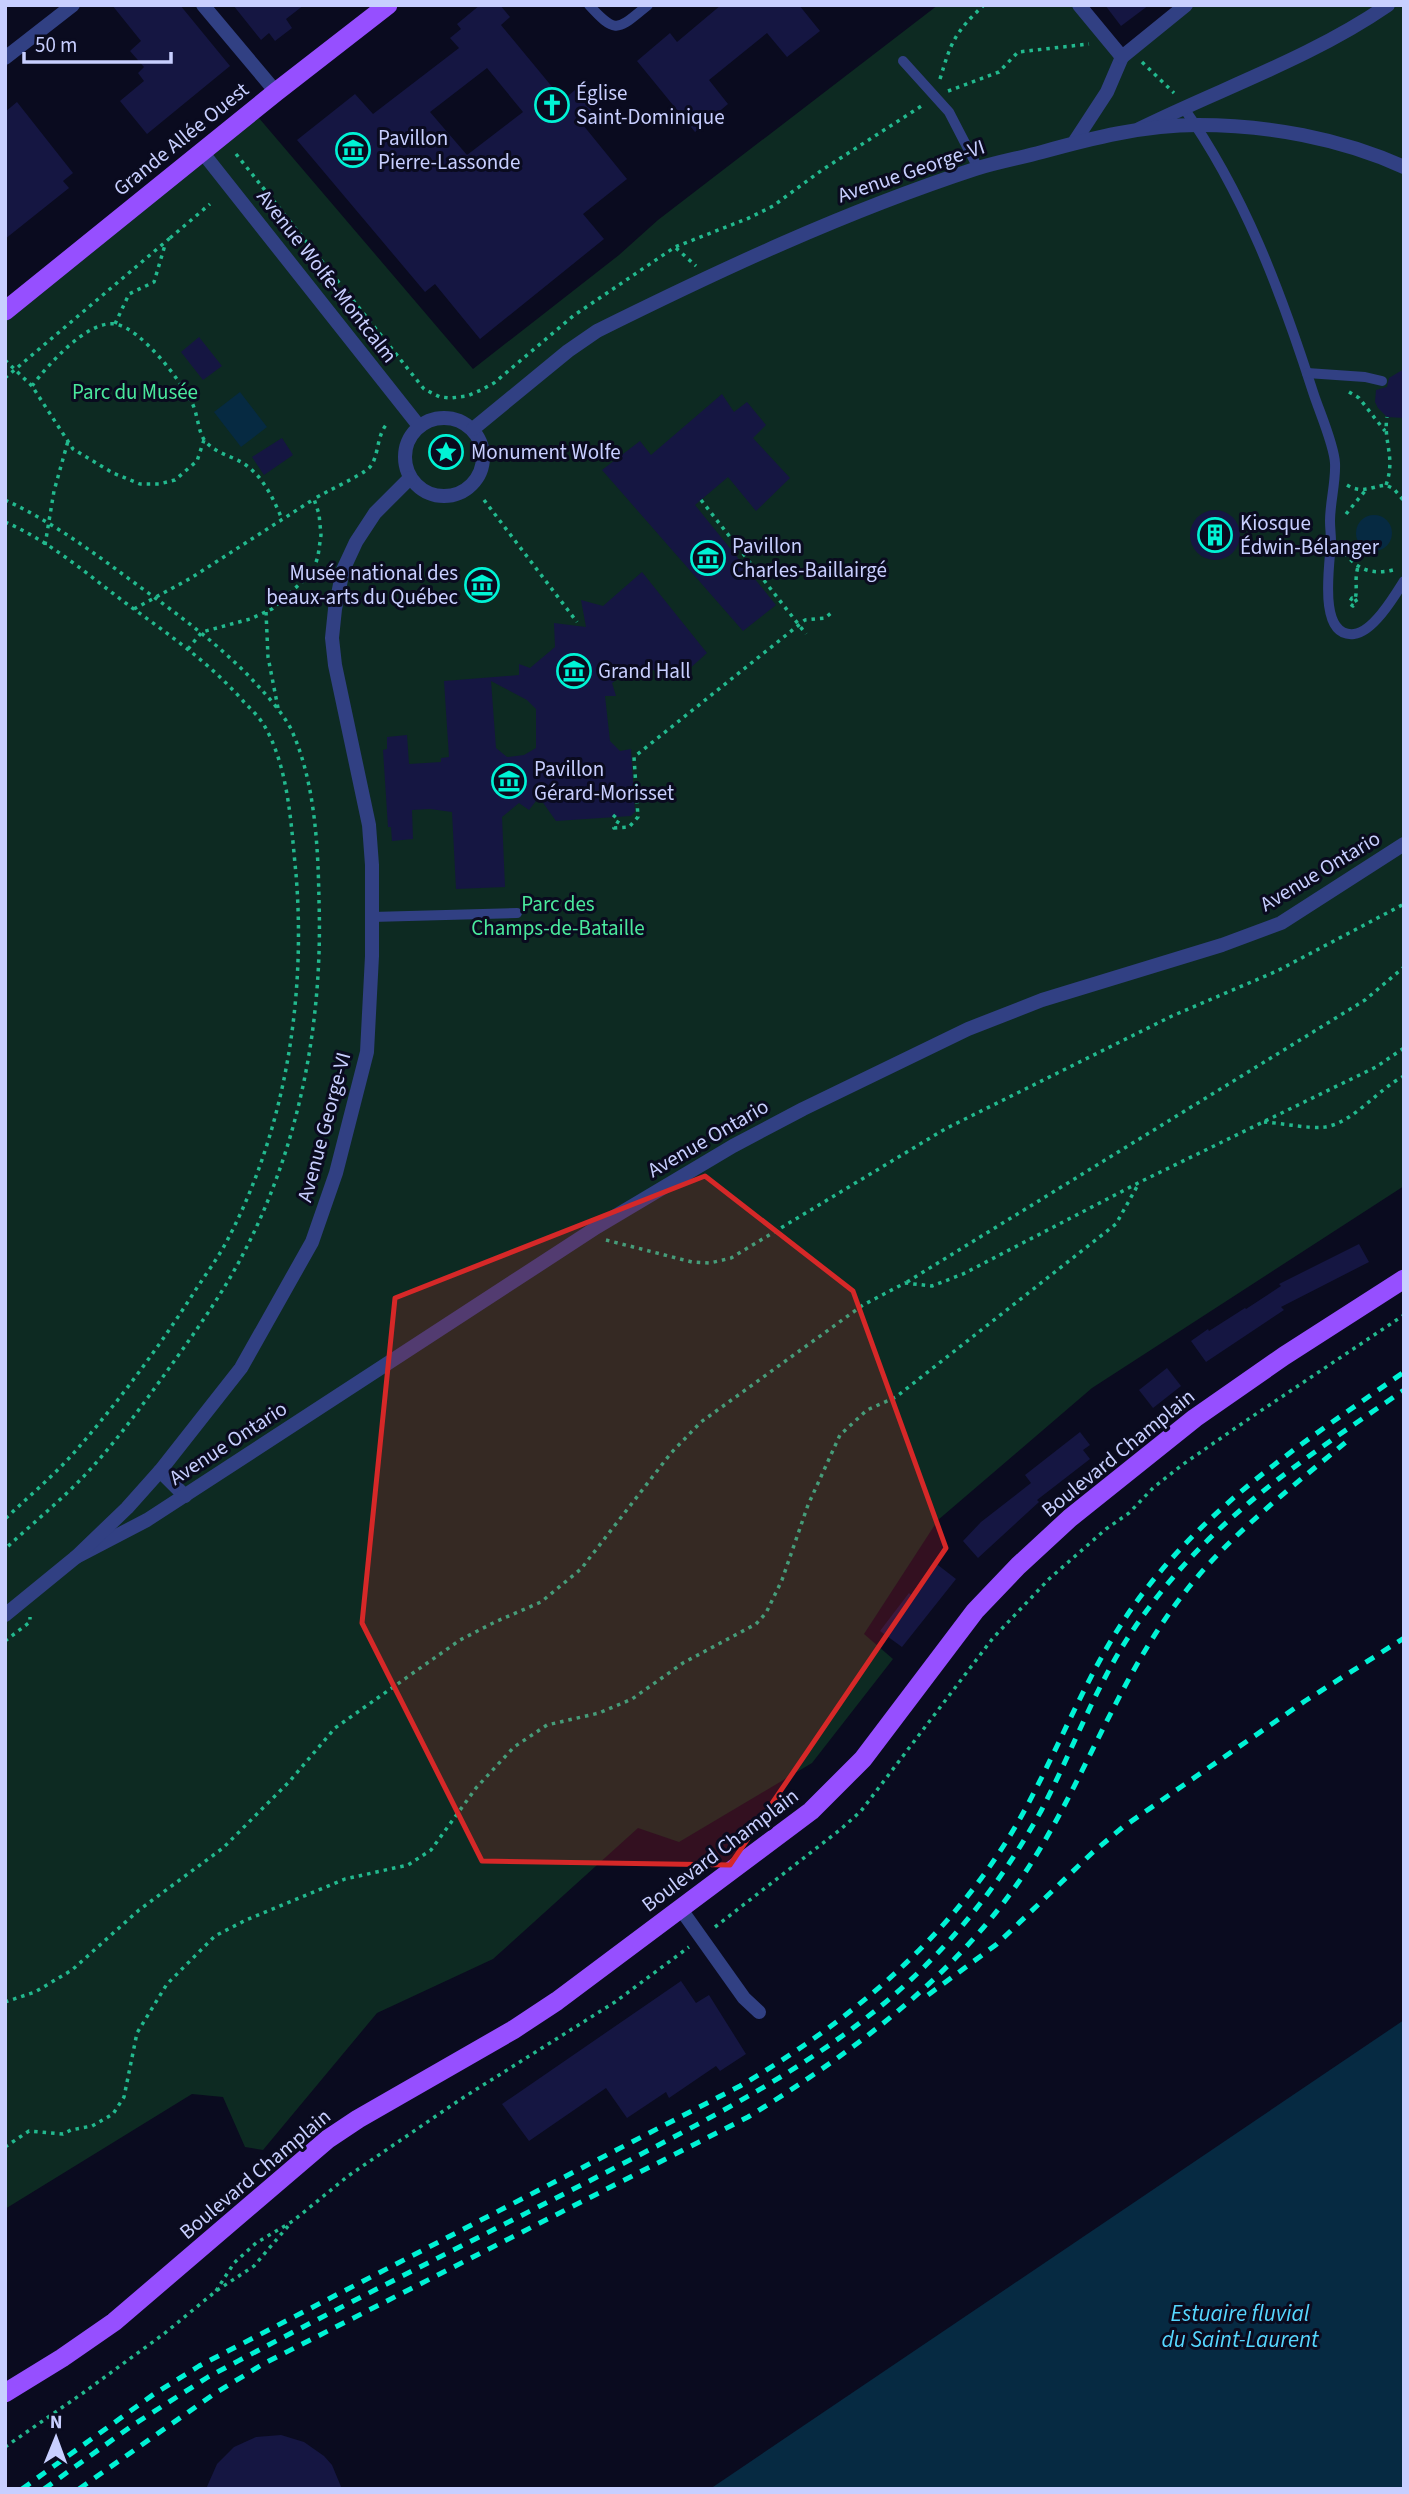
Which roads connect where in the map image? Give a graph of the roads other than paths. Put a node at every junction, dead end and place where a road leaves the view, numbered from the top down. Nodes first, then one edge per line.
1 (72, 5) edge
2 (203, 5) edge
3 (387, 5) edge
4 (589, 5) edge
5 (648, 5) edge
6 (1079, 5) edge
7 (1186, 5) edge
8 (1388, 5) edge
9 (1127, 54) junction
10 (5, 58) edge
11 (903, 61) dead end
12 (276, 92) junction
13 (1183, 107) junction
14 (1196, 125) junction
15 (1134, 131) junction
16 (1075, 141) junction
17 (203, 153) junction
18 (1404, 167) edge
19 (978, 168) junction
20 (5, 311) edge
21 (1307, 373) junction
22 (1382, 381) dead end
23 (419, 426) junction
24 (473, 429) junction
25 (410, 478) junction
26 (1404, 581) edge
27 (1404, 844) edge
28 (517, 913) dead end
29 (372, 917) junction
30 (1404, 1279) edge
31 (160, 1471) junction
32 (185, 1496) junction
33 (76, 1558) junction
34 (5, 1615) edge
35 (680, 1908) junction
36 (760, 2012) dead end
37 (5, 2393) edge

1 - 10 street
2 - 12 street
3 - 12 main road, Grande Allée Ouest
4 - 5 lane
6 - 9 street
7 - 9 street
8 - 13 street, Avenue George-VI
9 - 16 street
11 - 19 lane
12 - 17 main road, Grande Allée Ouest
13 - 14 lane
13 - 15 street, Avenue George-VI
14 - 15 street
14 - 18 street
14 - 21 lane
15 - 16 street, Avenue George-VI
16 - 19 street, Avenue George-VI
17 - 20 main road, Grande Allée Ouest
17 - 23 street, Avenue Wolfe-Montcalm
19 - 24 street, Avenue George-VI
21 - 22 lane
21 - 26 lane
23 - 24 street
23 - 25 street
24 - 25 street
25 - 29 street, Avenue George-VI
27 - 32 street, Avenue Ontario
28 - 29 lane
29 - 31 street, Avenue George-VI
30 - 35 main road, Boulevard Champlain
31 - 32 street
31 - 33 street, Avenue George-VI
32 - 33 street, Avenue Ontario
33 - 34 street, Avenue George-VI
35 - 36 street
35 - 37 main road, Boulevard Champlain

